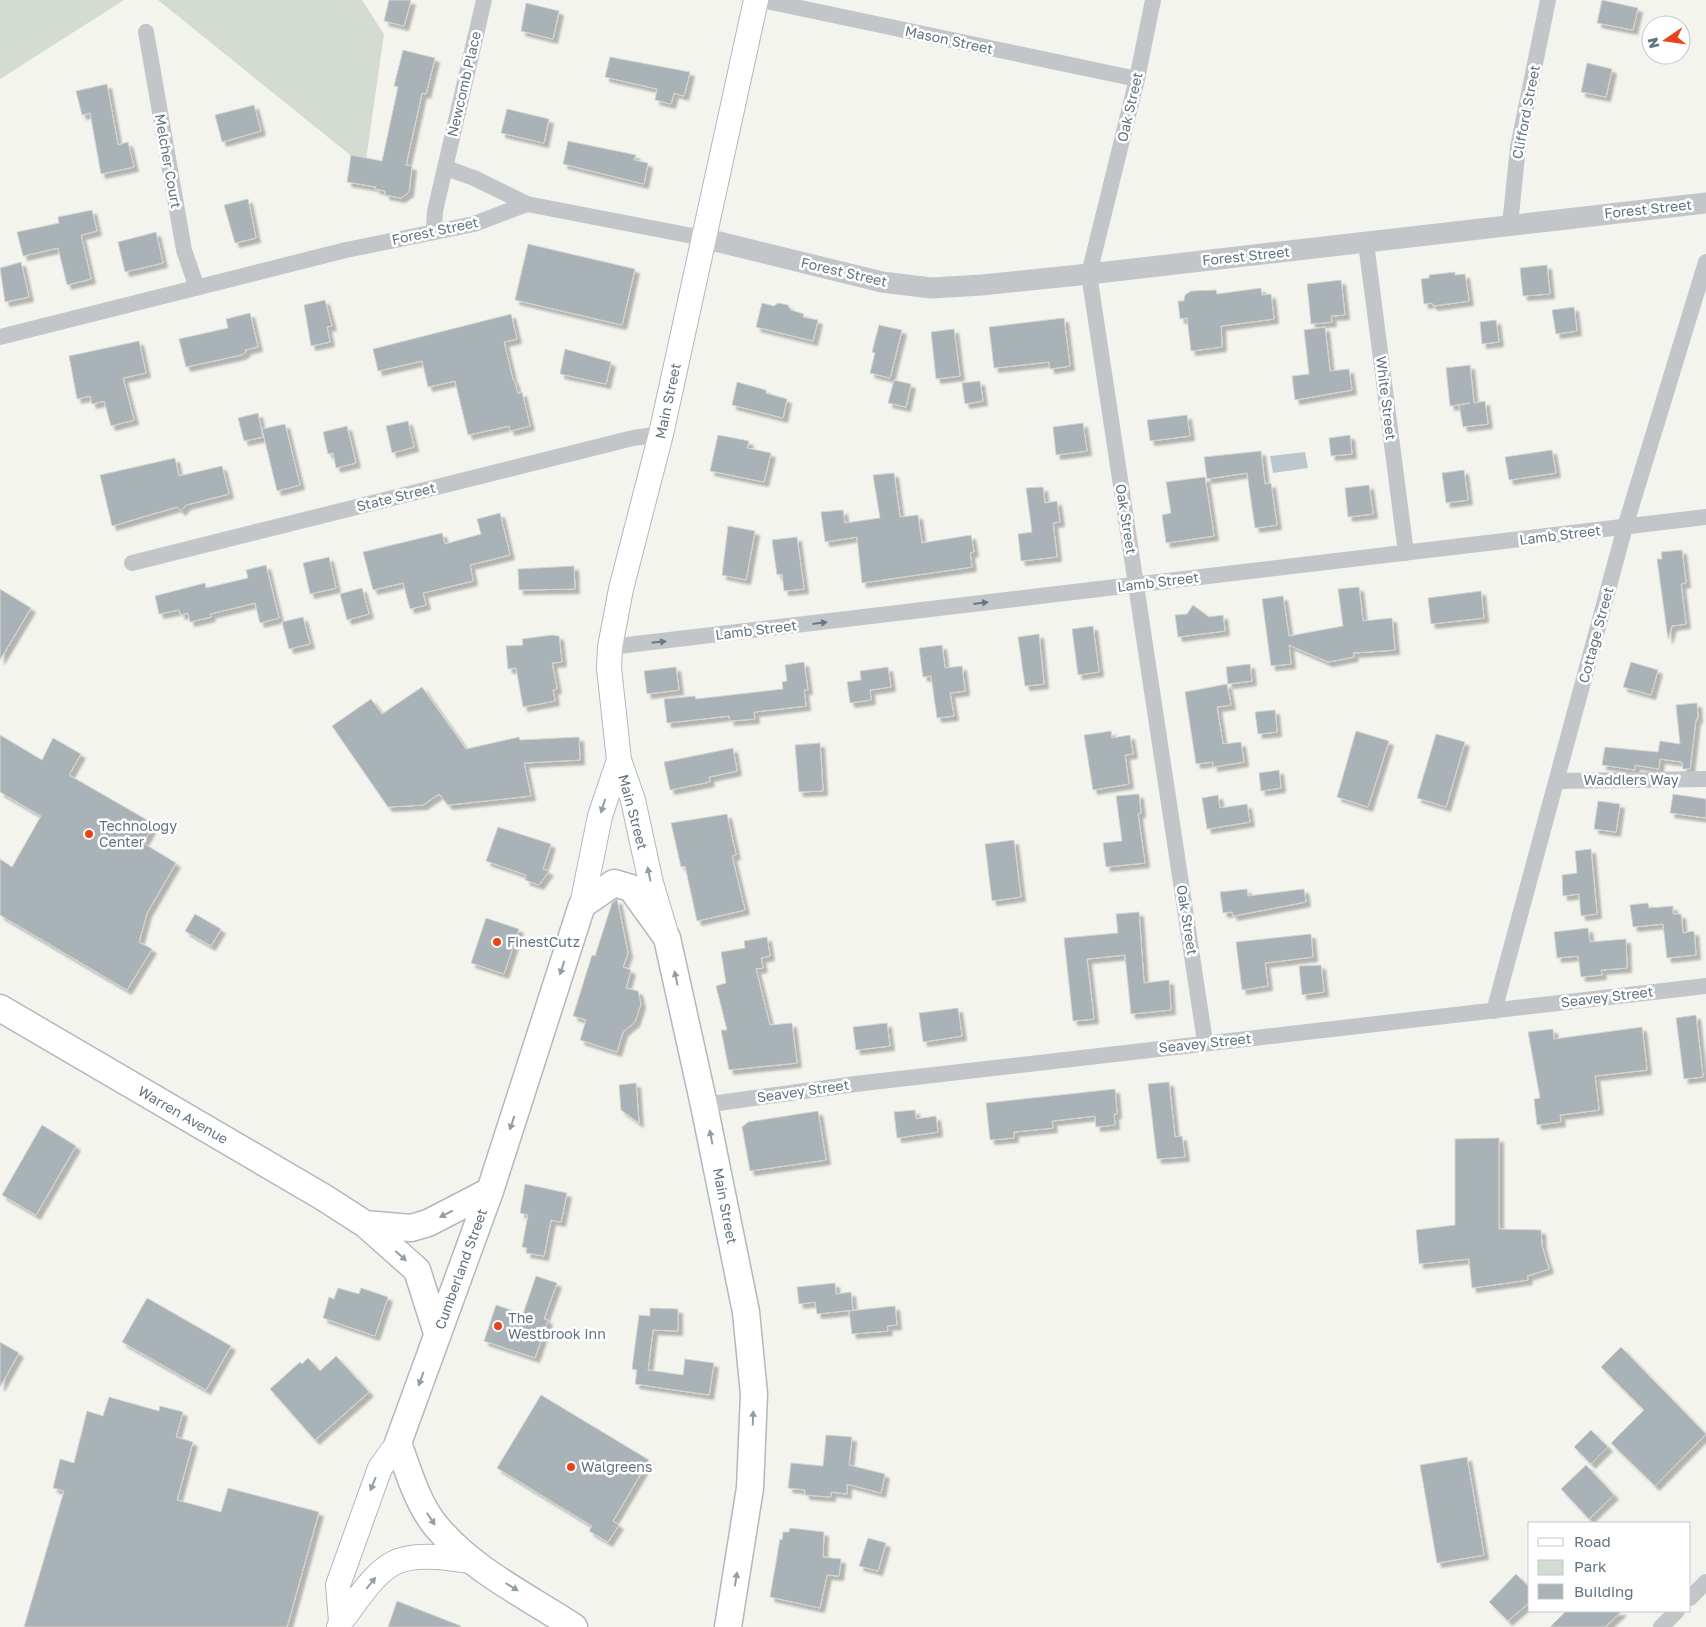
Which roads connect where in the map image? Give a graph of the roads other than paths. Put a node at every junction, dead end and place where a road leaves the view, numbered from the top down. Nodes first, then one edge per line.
1 (484, 0) edge
2 (756, 0) edge
3 (762, 0) edge
4 (1153, 0) edge
5 (1548, 0) edge
6 (146, 32) dead end
7 (1137, 79) junction
8 (446, 168) junction
9 (1706, 203) edge
10 (527, 204) junction
11 (1510, 225) junction
12 (434, 230) junction
13 (703, 238) junction
14 (1366, 243) junction
15 (1706, 262) edge
16 (1090, 274) junction
17 (197, 288) junction
18 (0, 337) edge
19 (661, 434) junction
20 (1706, 517) edge
21 (1625, 527) junction
22 (1406, 552) junction
23 (132, 563) dead end
24 (1136, 585) junction
25 (610, 647) junction
26 (619, 760) junction
27 (1706, 780) edge
28 (1557, 781) junction
29 (582, 905) junction
30 (667, 938) junction
31 (1706, 986) edge
32 (0, 1008) edge
33 (1494, 1011) junction
34 (1205, 1042) junction
35 (704, 1105) junction
36 (490, 1191) junction
37 (365, 1224) junction
38 (438, 1333) junction
39 (398, 1443) junction
40 (471, 1561) junction
41 (1706, 1582) edge
42 (1691, 1597) edge
43 (1676, 1612) edge
44 (340, 1624) edge
45 (574, 1627) edge
46 (728, 1627) edge
47 (1662, 1627) edge

1 - 8 street, Newcomb Place
2 - 13 main road, Main Street
3 - 7 street, Mason Street
4 - 7 street, Oak Street
5 - 11 street, Clifford Street
6 - 17 street, Melcher Court
7 - 16 street, Oak Street
8 - 10 street
8 - 12 street, Newcomb Place
9 - 11 street, Forest Street
10 - 12 street, Forest Street
10 - 13 street, Forest Street
11 - 14 street, Forest Street
12 - 17 street, Forest Street
13 - 16 street, Forest Street
13 - 19 main road, Main Street
14 - 16 street, Forest Street
14 - 22 street, White Street
15 - 21 street, Cottage Street
16 - 24 street, Oak Street
17 - 18 street, Forest Street
19 - 23 street, State Street
19 - 25 main road, Main Street
20 - 21 street, Lamb Street
21 - 22 street, Lamb Street
21 - 28 street, Cottage Street
22 - 24 street, Lamb Street
25 -> 24 street, Lamb Street
24 - 34 street, Oak Street
25 - 26 main road, Main Street
26 -> 29 main road, Cumberland Street
30 -> 26 main road, Main Street
27 - 28 street, Waddlers Way
28 - 33 street, Cottage Street
29 - 30 main road
29 -> 36 main road, Cumberland Street
35 -> 30 main road, Main Street
31 - 33 street, Seavey Street
32 - 37 main road, Warren Avenue
33 - 34 street, Seavey Street
34 - 35 street, Seavey Street
46 -> 35 main road, Main Street
36 -> 37 main road, Warren Avenue
36 - 38 main road, Cumberland Street
37 -> 38 main road, Warren Avenue
38 -> 39 main road, Cumberland Street
39 -> 40 main road
39 -> 44 main road, Cumberland Street
44 -> 40 main road
40 -> 45 main road
41 - 42 street
43 - 47 street

